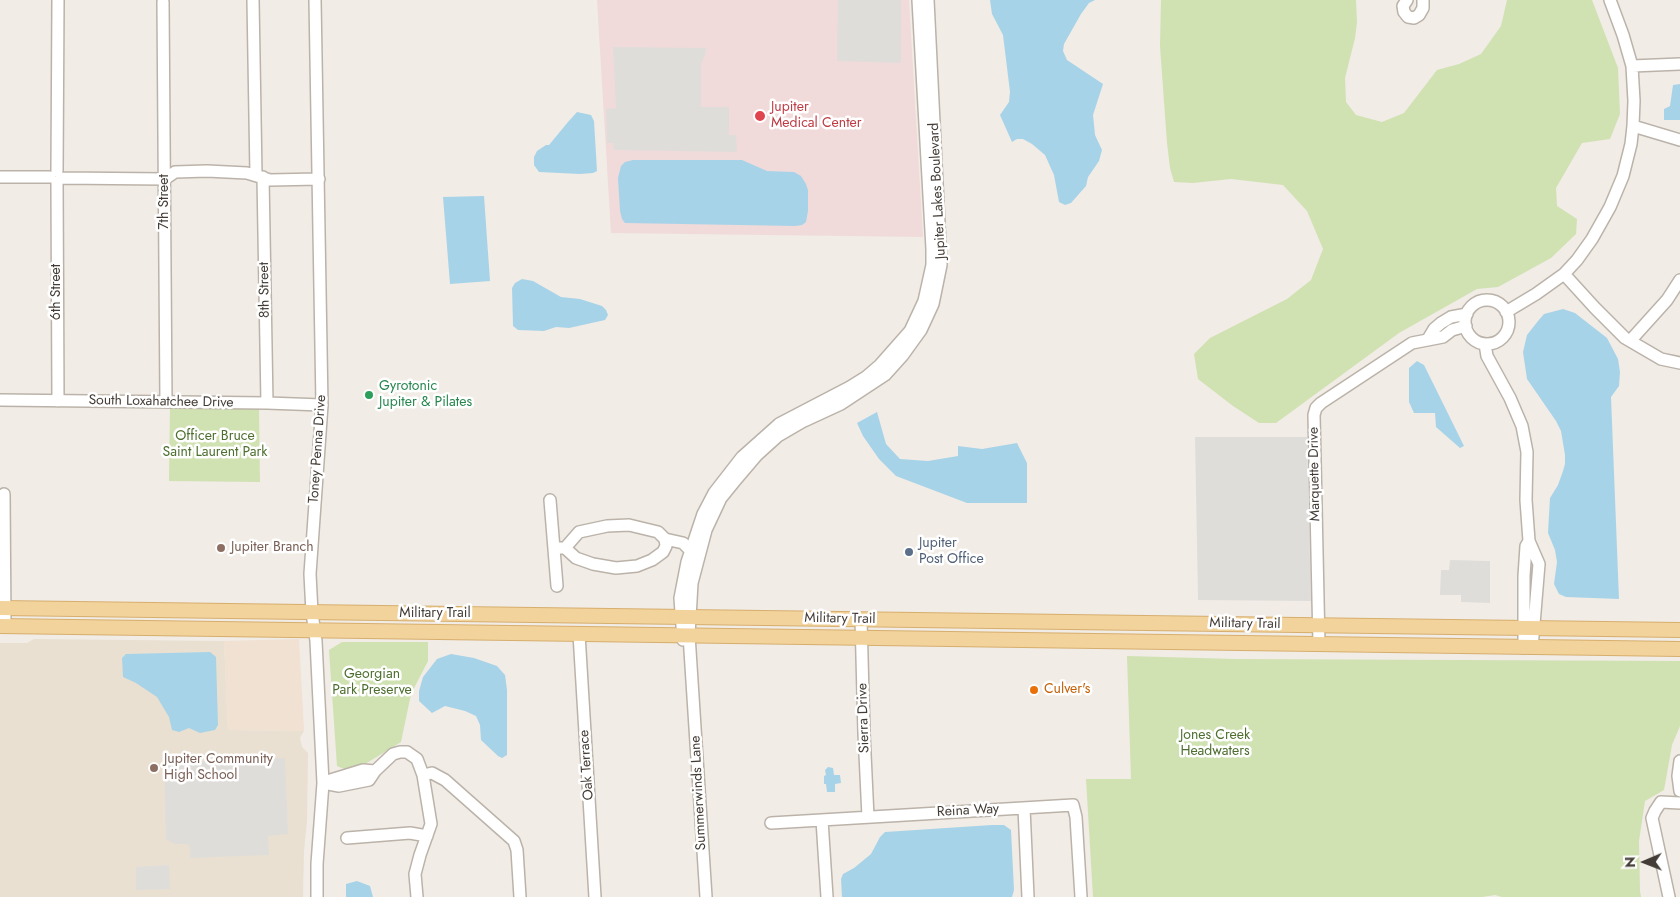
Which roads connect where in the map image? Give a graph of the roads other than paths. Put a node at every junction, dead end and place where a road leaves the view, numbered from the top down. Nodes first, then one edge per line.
1 (58, 0) edge
2 (253, 0) edge
3 (315, 0) edge
4 (918, 0) edge
5 (928, 0) edge
6 (1407, 0) edge
7 (1423, 0) edge
8 (1610, 0) edge
9 (163, 1) edge
10 (1680, 64) edge
11 (1632, 66) junction
12 (1633, 126) junction
13 (1680, 140) edge
14 (260, 176) junction
15 (0, 177) edge
16 (56, 177) junction
17 (165, 179) junction
18 (319, 179) junction
19 (1564, 274) junction
20 (1680, 280) edge
21 (1506, 312) junction
22 (1467, 314) junction
23 (1466, 326) junction
24 (1428, 339) junction
25 (1630, 341) junction
26 (1485, 344) junction
27 (1680, 362) edge
28 (0, 400) edge
29 (58, 401) junction
30 (166, 402) junction
31 (267, 403) junction
32 (322, 405) junction
33 (4, 494) dead end
34 (550, 500) dead end
35 (666, 543) junction
36 (560, 548) junction
37 (690, 550) junction
38 (557, 586) dead end
39 (2, 608) edge
40 (312, 613) junction
41 (686, 618) junction
42 (861, 619) junction
43 (1318, 625) junction
44 (2, 626) edge
45 (1528, 629) junction
46 (1680, 630) edge
47 (316, 631) junction
48 (579, 634) junction
49 (686, 635) junction
50 (861, 638) junction
51 (1319, 644) junction
52 (1528, 648) junction
53 (1680, 649) edge
54 (1680, 761) edge
55 (423, 775) junction
56 (323, 782) junction
57 (1680, 791) edge
58 (1680, 803) edge
59 (1024, 808) junction
60 (868, 817) junction
61 (822, 820) junction
62 (771, 823) dead end
63 (428, 836) junction
64 (347, 838) dead end
65 (318, 897) edge
66 (417, 897) edge
67 (520, 897) edge
68 (595, 897) edge
69 (706, 897) edge
70 (827, 897) edge
71 (1028, 897) edge
72 (1081, 897) edge
73 (1669, 897) edge

1 - 16 street, 6th Street
2 - 14 street, 8th Street
3 - 18 street, Toney Penna Drive
4 - 37 street, Jupiter Lakes Boulevard
5 - 41 street, Jupiter Lakes Boulevard
6 - 7 street
8 - 11 street
9 - 17 street, 7th Street
10 - 11 street
11 - 12 street
12 - 13 street
12 - 19 street
14 - 17 street
14 - 18 street
14 - 31 street, 8th Street
15 - 16 street
16 - 17 street
16 - 29 street, 6th Street
17 - 30 street, 7th Street
18 - 32 street, Toney Penna Drive
19 - 21 street
19 - 25 street
20 - 25 street
21 - 22 street
21 - 26 street
22 - 23 street
22 - 24 street, Marquette Drive
23 - 24 street, Marquette Drive
23 - 26 street
24 - 43 street, Marquette Drive
25 - 27 street
26 - 45 street
28 - 29 street, South Loxahatchee Drive
29 - 30 street, South Loxahatchee Drive
30 - 31 street, South Loxahatchee Drive
31 - 32 street, South Loxahatchee Drive
32 - 40 street, Toney Penna Drive
33 - 39 street
34 - 36 street
35 - 36 street
35 - 36 street
35 - 37 street
36 - 38 street
37 - 41 street, Jupiter Lakes Boulevard
39 - 40 main road, Military Trail
39 - 44 street
40 - 41 main road, Military Trail
40 - 47 street, Toney Penna Drive
41 - 42 main road, Military Trail
41 - 49 street, Jupiter Lakes Boulevard
42 - 43 main road, Military Trail
42 - 50 street, Sierra Drive
43 - 45 main road, Military Trail
43 - 51 street, Marquette Drive
44 - 47 main road, Military Trail
45 - 46 main road, Military Trail
45 - 52 street
47 - 48 main road, Military Trail
47 - 56 street, Toney Penna Drive
48 - 49 main road, Military Trail
48 - 68 street, Oak Terrace
49 - 50 main road, Military Trail
49 - 69 street, Summerwinds Lane
50 - 51 main road, Military Trail
50 - 60 street, Sierra Drive
51 - 52 main road, Military Trail
52 - 53 main road, Military Trail
54 - 57 street
55 - 56 street
55 - 63 street
55 - 67 street
56 - 65 street, Toney Penna Drive
58 - 73 street
59 - 60 street, Reina Way
59 - 71 street
59 - 72 street, Reina Way
60 - 61 street, Reina Way
61 - 62 street, Reina Way
61 - 70 street
63 - 64 street
63 - 66 street

